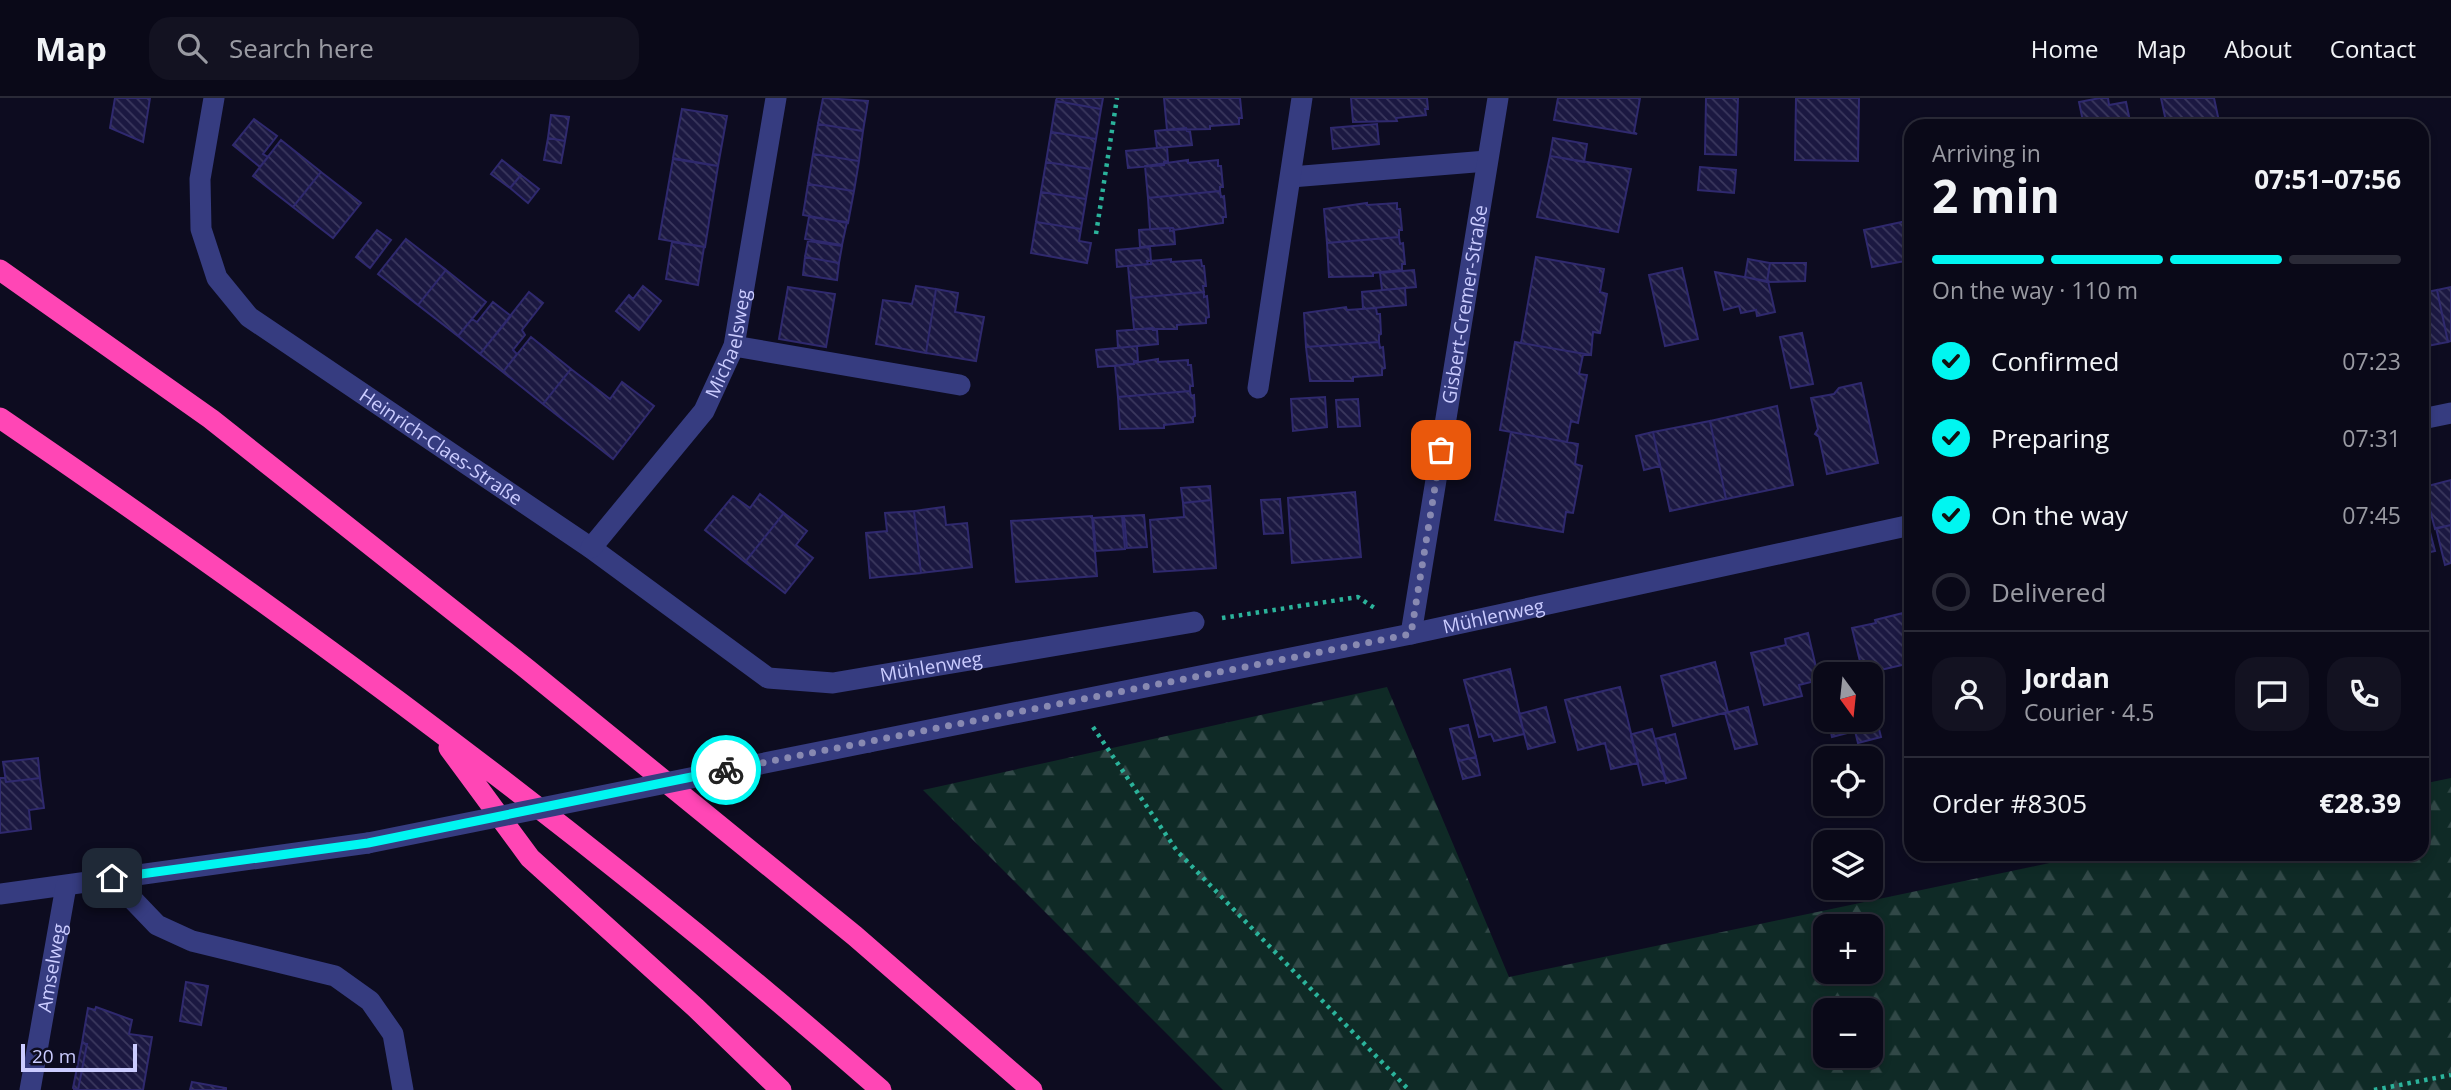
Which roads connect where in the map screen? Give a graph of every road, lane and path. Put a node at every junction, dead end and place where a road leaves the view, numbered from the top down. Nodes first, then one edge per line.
1 (214, 98) edge
2 (776, 98) edge
3 (1117, 98) edge
4 (1302, 98) edge
5 (1498, 98) edge
6 (1487, 161) junction
7 (1292, 177) junction
8 (1096, 234) dead end
9 (0, 270) edge
10 (734, 346) junction
11 (960, 385) dead end
12 (1258, 388) dead end
13 (2451, 413) edge
14 (0, 418) edge
15 (2429, 418) edge
16 (1904, 527) edge
17 (591, 548) junction
18 (1194, 622) joint
19 (1411, 634) junction
20 (833, 683) joint
21 (1077, 701) junction
22 (431, 724) junction
23 (112, 878) junction
24 (66, 886) junction
25 (0, 894) edge
26 (2451, 1075) edge
27 (30, 1090) edge
28 (403, 1090) edge
29 (781, 1090) edge
30 (881, 1090) edge
31 (1032, 1090) edge
32 (1409, 1090) edge
33 (2374, 1090) edge

1 - 17 street, Heinrich-Claes-Straße
2 - 10 street, Michaelsweg
3 - 8 path
4 - 7 street
5 - 6 street, Gisbert-Cremer-Straße
6 - 7 street
6 - 19 street, Gisbert-Cremer-Straße
7 - 12 street
9 - 31 highway
10 - 11 street
10 - 17 street, Michaelsweg
13 - 15 street
14 - 22 highway
16 - 19 street, Mühlenweg
17 - 20 street, Heinrich-Claes-Straße
18 - 19 path
18 - 20 street, Mühlenweg
19 - 21 street, Mühlenweg
21 - 23 street, Mühlenweg, bridge
21 - 32 path
22 - 29 highway
22 - 30 highway
23 - 24 street, Mühlenweg
23 - 28 street
24 - 25 street, Mühlenweg
24 - 27 street, Amselweg
26 - 33 path

